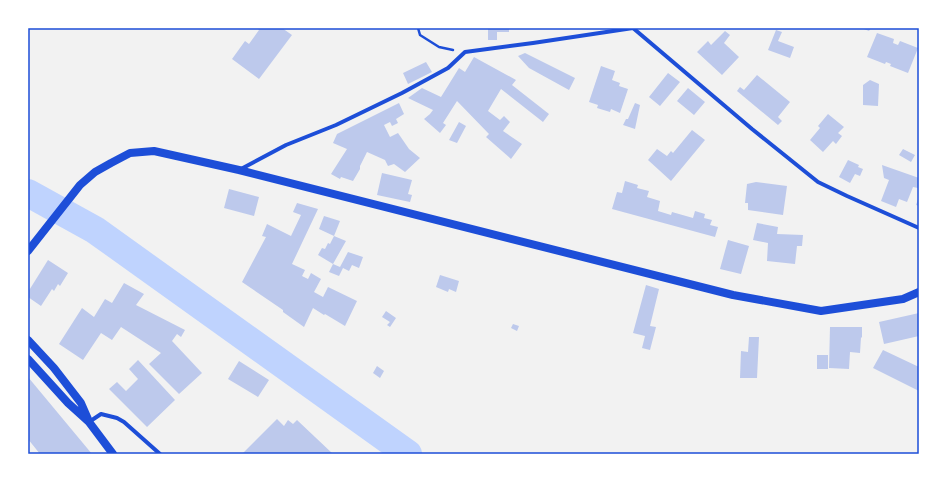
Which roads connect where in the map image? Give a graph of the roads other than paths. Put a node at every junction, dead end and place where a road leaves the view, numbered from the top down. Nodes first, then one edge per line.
1 (633, 28) edge
2 (239, 170) junction
3 (919, 228) edge
4 (28, 251) edge
5 (919, 292) edge
6 (29, 341) edge
7 (28, 360) edge
8 (89, 422) junction
9 (113, 454) edge
10 (160, 454) edge

1 - 2 street
1 - 3 street
2 - 4 main road
2 - 5 main road
6 - 8 main road
7 - 8 main road
8 - 9 main road
8 - 10 street

